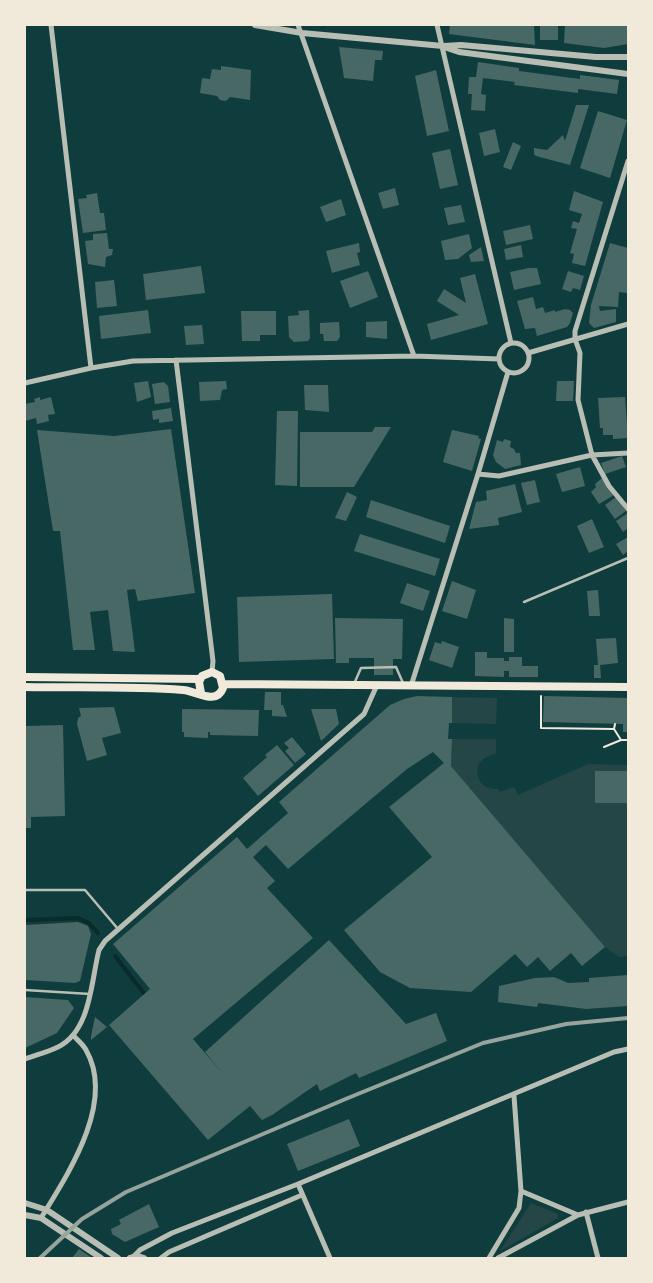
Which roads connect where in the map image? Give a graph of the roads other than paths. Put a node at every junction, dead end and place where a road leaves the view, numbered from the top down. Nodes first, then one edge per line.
1 (52, 25) edge
2 (255, 25) edge
3 (298, 25) edge
4 (437, 25) edge
5 (302, 34) junction
6 (443, 46) junction
7 (628, 58) edge
8 (628, 74) edge
9 (628, 161) edge
10 (628, 324) edge
11 (575, 339) junction
12 (511, 343) junction
13 (528, 353) junction
14 (414, 356) junction
15 (499, 358) junction
16 (176, 360) junction
17 (92, 368) junction
18 (508, 372) junction
19 (25, 383) edge
20 (628, 453) edge
21 (592, 455) junction
22 (478, 474) junction
23 (628, 509) edge
24 (628, 558) edge
25 (524, 602) dead end
26 (212, 672) junction
27 (25, 677) edge
28 (200, 679) junction
29 (224, 684) junction
30 (353, 685) junction
31 (377, 686) junction
32 (408, 686) junction
33 (25, 687) edge
34 (628, 687) edge
35 (201, 693) junction
36 (25, 890) edge
37 (118, 929) junction
38 (25, 990) edge
39 (90, 994) junction
40 (73, 1035) junction
41 (628, 1049) edge
42 (25, 1058) edge
43 (514, 1096) junction
44 (298, 1184) junction
45 (521, 1191) junction
46 (302, 1195) junction
47 (628, 1202) edge
48 (25, 1203) edge
49 (47, 1210) junction
50 (586, 1212) junction
51 (25, 1215) edge
52 (578, 1215) junction
53 (41, 1218) junction
54 (131, 1257) edge
55 (101, 1258) edge
56 (118, 1258) edge
57 (144, 1258) edge
58 (161, 1258) edge
59 (330, 1258) edge
60 (489, 1258) edge
61 (498, 1258) edge
62 (598, 1258) edge

1 - 17 street
2 - 5 street
3 - 5 street
4 - 6 street
5 - 6 street
5 - 14 street
6 - 7 street
6 - 8 street
6 - 12 street
9 - 11 street
10 - 11 street
11 - 13 street
11 - 21 street
12 - 13 street
12 - 15 street
13 - 18 street
14 - 15 street
14 - 16 street
15 - 18 street
16 - 17 street
16 - 26 street
17 - 19 street
18 - 22 street
20 - 21 street
21 - 22 street
21 - 23 street
22 - 32 street
24 - 25 lane
26 - 28 main road
26 - 29 main road
27 - 28 main road
28 - 35 main road
29 - 30 main road
29 - 35 main road
30 - 31 main road
30 - 32 lane
31 - 32 main road
31 - 37 street
32 - 34 main road
33 - 35 main road
36 - 37 lane
37 - 39 street
38 - 39 lane
39 - 40 street
40 - 42 street
40 - 49 street
41 - 43 street
43 - 44 street
43 - 45 street
44 - 46 street
44 - 54 street
45 - 52 street
45 - 60 street
46 - 58 street
46 - 59 street
47 - 50 street
48 - 49 street
49 - 53 street
49 - 56 street
50 - 52 street
50 - 62 street
51 - 53 street
52 - 61 street
53 - 55 street
54 - 57 street

